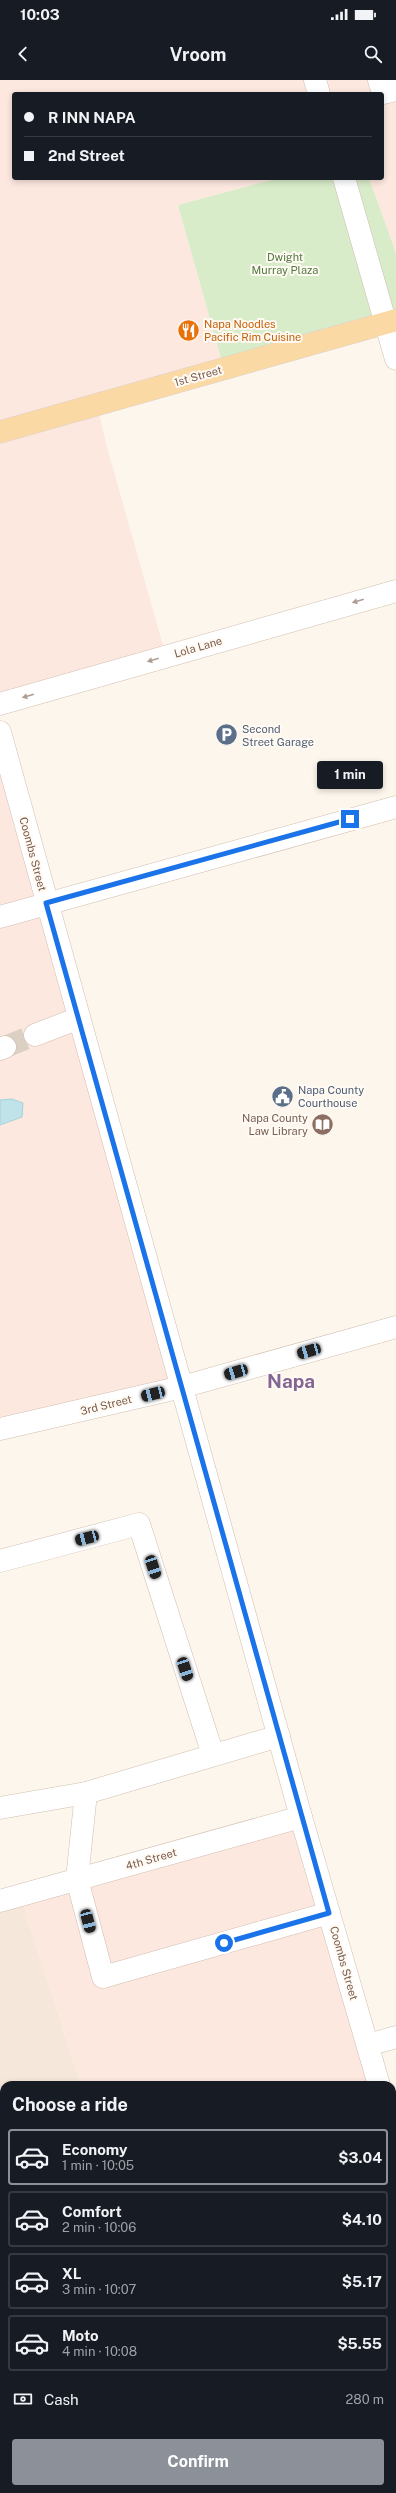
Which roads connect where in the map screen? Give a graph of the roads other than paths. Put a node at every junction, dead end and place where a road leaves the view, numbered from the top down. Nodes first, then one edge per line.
1 (315, 80) edge
2 (379, 80) edge
3 (396, 90) edge
4 (318, 92) edge
5 (383, 92) edge
6 (384, 93) edge
7 (345, 180) edge
8 (391, 321) edge
9 (396, 359) edge
10 (0, 432) edge
11 (396, 591) edge
12 (0, 704) edge
13 (0, 732) edge
14 (396, 807) edge
15 (46, 903) junction
16 (0, 916) edge
17 (79, 1018) junction
18 (35, 1035) tunnel mouth
19 (396, 1327) edge
20 (182, 1387) junction
21 (0, 1430) edge
22 (0, 1561) edge
23 (279, 1736) junction
24 (213, 1755) junction
25 (86, 1793) junction
26 (0, 1808) edge
27 (301, 1817) junction
28 (77, 1880) junction
29 (0, 1901) edge
30 (329, 1913) junction
31 (396, 2038) edge
32 (368, 2045) junction
33 (378, 2081) edge

1 - 4 street
2 - 5 street
3 - 6 street
7 - 8 street
8 - 9 street
8 - 10 main road, 1st Street
11 -> 12 street, Lola Lane
13 - 15 street, Coombs Street
14 - 15 street
15 - 16 street
15 - 17 street, Coombs Street
17 - 18 street
17 - 20 street, Coombs Street
19 - 20 street, 3rd Street
20 - 21 street, 3rd Street
20 - 23 street, Coombs Street
22 - 24 street
23 - 24 street
23 - 27 street, Coombs Street
24 - 25 street
25 - 26 street
25 - 28 street
27 - 28 street, 4th Street
27 - 30 street, Coombs Street
28 - 29 street, 4th Street
28 - 30 street
30 - 32 street, Coombs Street
31 - 32 street
32 - 33 street, Coombs Street

